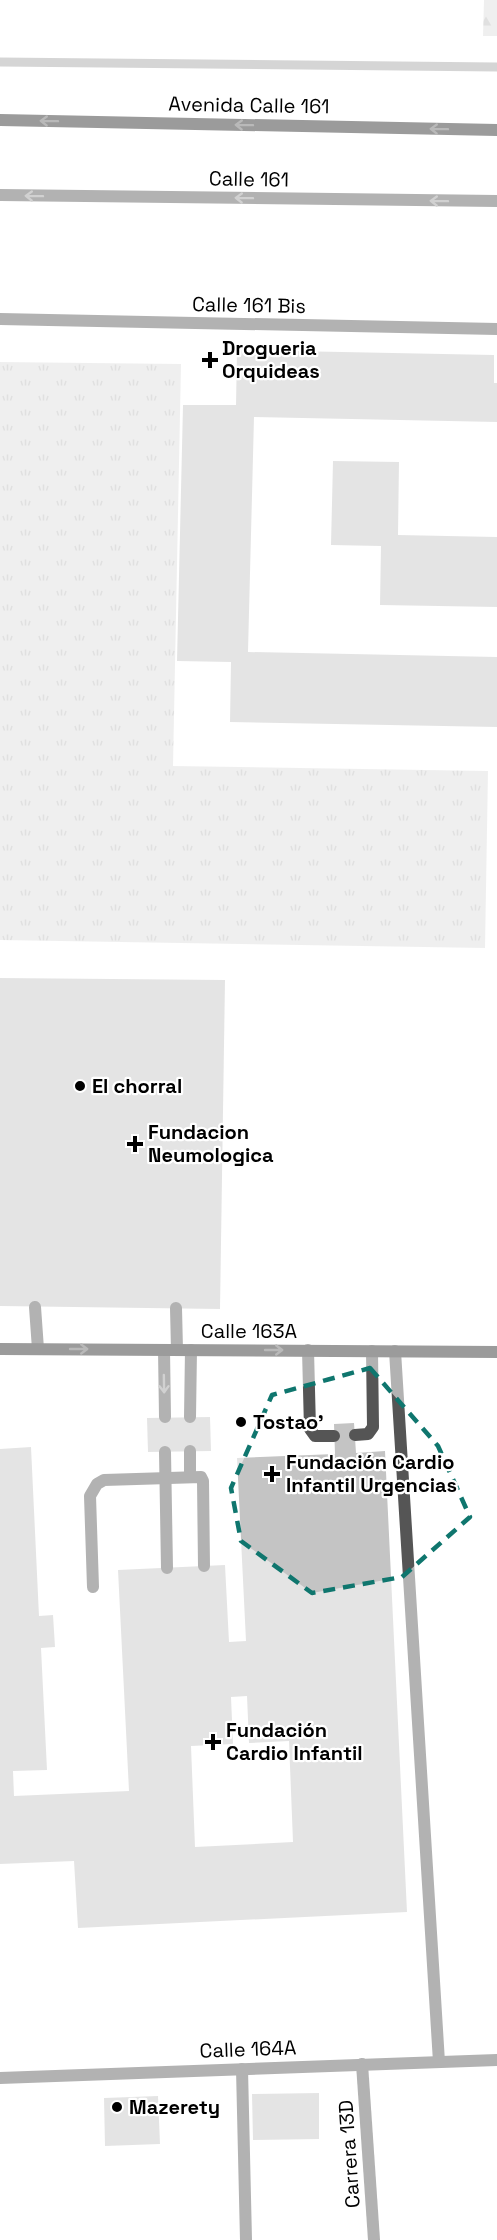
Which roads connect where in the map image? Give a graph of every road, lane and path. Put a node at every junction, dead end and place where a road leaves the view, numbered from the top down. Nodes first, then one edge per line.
1 (0, 120) edge
2 (497, 130) edge
3 (0, 195) edge
4 (497, 201) edge
5 (0, 319) edge
6 (497, 329) edge
7 (35, 1307) dead end
8 (176, 1308) dead end
9 (0, 1349) edge
10 (38, 1349) junction
11 (171, 1350) junction
12 (191, 1350) junction
13 (308, 1350) junction
14 (372, 1351) junction
15 (396, 1351) junction
16 (497, 1352) edge
17 (165, 1417) dead end
18 (190, 1417) dead end
19 (355, 1435) dead end
20 (334, 1436) dead end
21 (190, 1451) dead end
22 (165, 1452) dead end
23 (190, 1476) junction
24 (166, 1477) junction
25 (204, 1566) dead end
26 (167, 1568) dead end
27 (93, 1587) dead end
28 (497, 2060) edge
29 (439, 2062) junction
30 (362, 2064) junction
31 (242, 2069) junction
32 (0, 2078) edge
33 (246, 2240) edge
34 (375, 2240) edge

2 -> 1 main road, Avenida Calle 161
4 -> 3 street, Calle 161
5 - 6 street, Calle 161 Bis
7 - 10 street
8 - 11 street
9 - 10 main road, Calle 163A
10 -> 11 main road, Calle 163A
11 - 12 main road, Calle 163A
11 -> 17 street
12 -> 13 main road, Calle 163A
12 - 18 street
13 - 14 main road, Calle 163A
13 - 20 street
14 - 15 main road, Calle 163A
14 - 19 street
15 - 16 main road, Calle 163A
15 - 29 street
21 - 23 street
22 - 24 street
23 - 24 street
23 - 25 street
24 - 26 street
24 - 27 street
28 - 29 street, Calle 164A
29 - 30 street, Calle 164A
30 - 31 street, Calle 164A
30 - 34 street, Carrera 13D
31 - 32 street, Calle 164A
31 - 33 street

